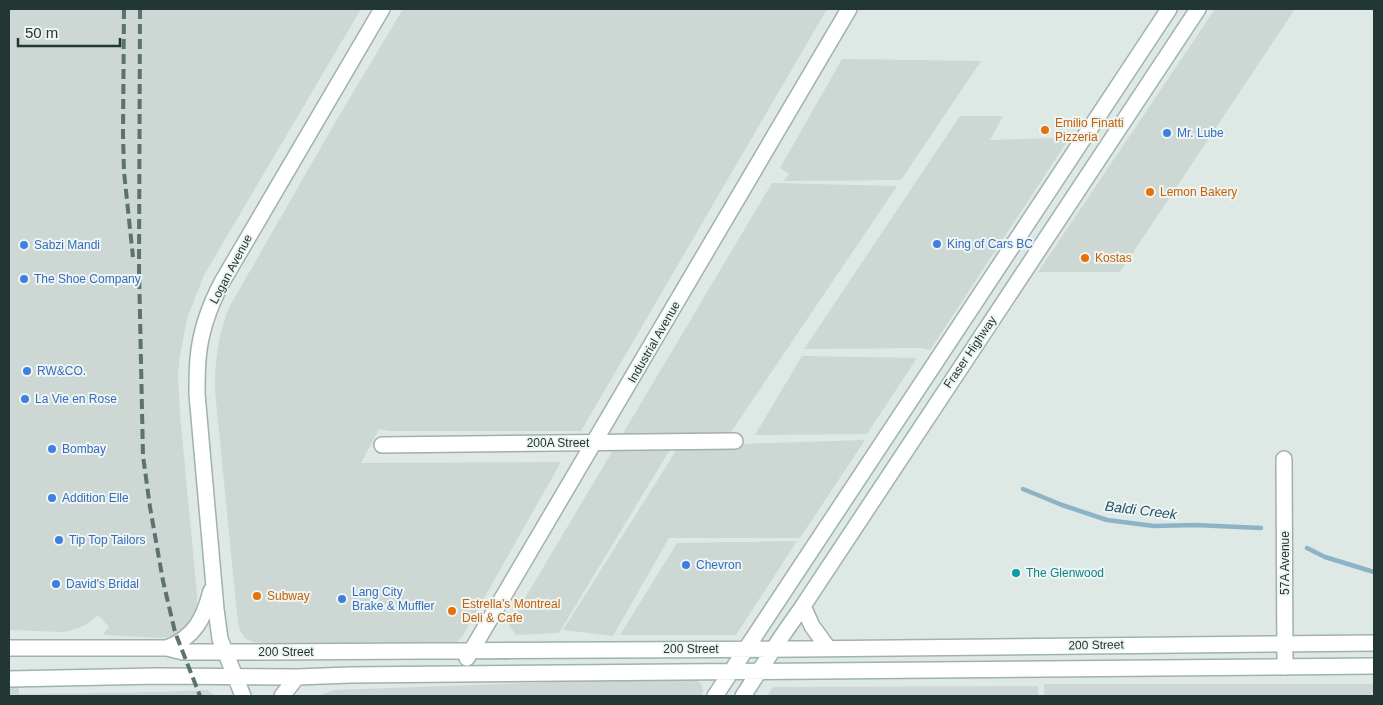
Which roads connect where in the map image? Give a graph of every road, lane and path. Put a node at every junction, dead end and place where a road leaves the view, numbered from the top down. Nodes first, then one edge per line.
1 (382, 9) edge
2 (849, 9) edge
3 (1169, 9) edge
4 (1198, 9) edge
5 (735, 441) dead end
6 (594, 443) junction
7 (382, 446) dead end
8 (1284, 459) dead end
9 (213, 579) junction
10 (803, 606) junction
11 (1374, 642) edge
12 (1285, 643) junction
13 (9, 648) edge
14 (167, 648) junction
15 (828, 648) junction
16 (746, 649) junction
17 (774, 649) junction
18 (471, 651) junction
19 (225, 652) junction
20 (1374, 666) edge
21 (1285, 667) junction
22 (730, 672) junction
23 (759, 672) junction
24 (458, 674) junction
25 (234, 676) junction
26 (297, 677) junction
27 (9, 680) edge
28 (244, 696) edge
29 (282, 696) edge
30 (715, 696) edge
31 (743, 696) edge

1 - 9 main road, Logan Avenue
2 - 6 main road, Industrial Avenue
3 - 16 main road, Fraser Highway
4 - 10 main road, Fraser Highway
5 - 6 main road, 200A Street
6 - 7 main road, 200A Street
6 - 18 main road, Industrial Avenue
8 - 12 main road, 57A Avenue
9 - 14 main road
9 - 19 main road, Logan Avenue
10 - 15 main road
10 - 17 main road, Fraser Highway
11 - 12 main road, 200 Street
12 - 15 main road, 200 Street
12 - 21 main road, 57A Avenue
13 - 14 main road, 200 Street
14 - 19 main road, 200 Street
15 - 17 main road, 200 Street
16 - 17 main road, 200 Street
16 - 18 main road, 200 Street
16 - 22 main road, Fraser Highway
17 - 23 main road, Fraser Highway
18 - 19 main road, 200 Street
18 - 24 main road, Industrial Avenue
19 - 25 main road, Logan Avenue
20 - 21 main road, 200 Street
21 - 23 main road, 200 Street
22 - 23 main road, 200 Street
22 - 24 main road, 200 Street
22 - 30 main road, Fraser Highway
23 - 31 main road, Fraser Highway
24 - 26 main road, 200 Street
25 - 26 main road, 200 Street
25 - 27 main road, 200 Street
25 - 28 main road, Logan Avenue
26 - 29 main road

